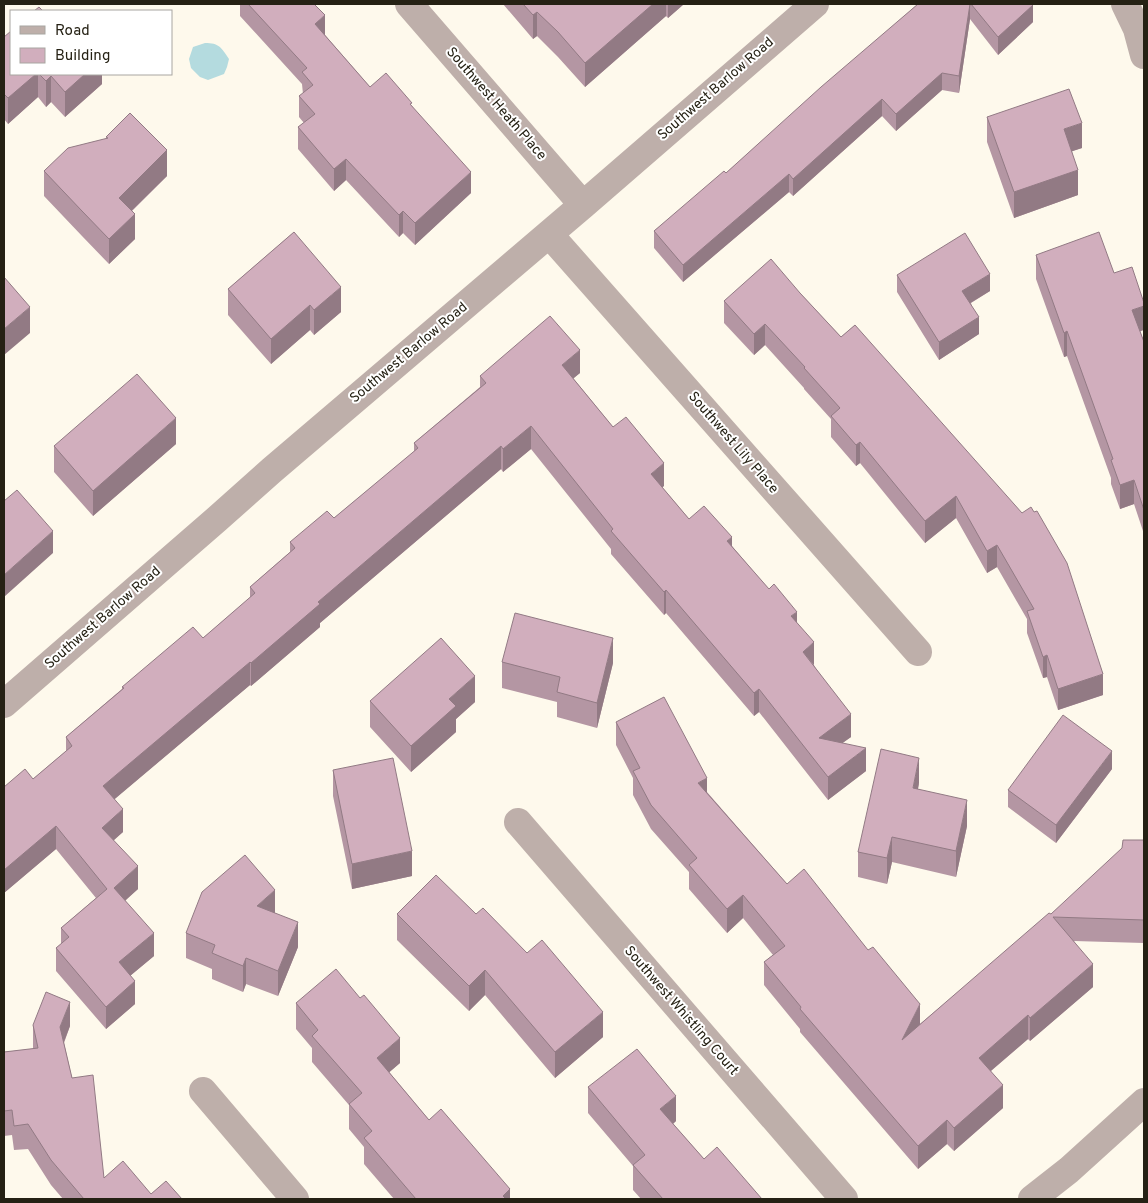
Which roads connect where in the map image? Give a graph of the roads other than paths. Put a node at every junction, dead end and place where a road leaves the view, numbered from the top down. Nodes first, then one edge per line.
1 (409, 4) edge
2 (815, 4) edge
3 (1125, 4) edge
4 (1142, 37) edge
5 (583, 205) junction
6 (549, 234) junction
7 (918, 652) dead end
8 (4, 704) edge
9 (518, 822) dead end
10 (203, 1091) dead end
11 (1144, 1102) edge
12 (295, 1199) edge
13 (844, 1199) edge
14 (1032, 1199) edge

1 - 5 street, Southwest Heath Place
2 - 5 street, Southwest Barlow Road
3 - 4 street
5 - 6 street, Southwest Barlow Road
6 - 7 street, Southwest Lily Place
6 - 8 street, Southwest Barlow Road
9 - 13 street, Southwest Whistling Court
10 - 12 street
11 - 14 street

